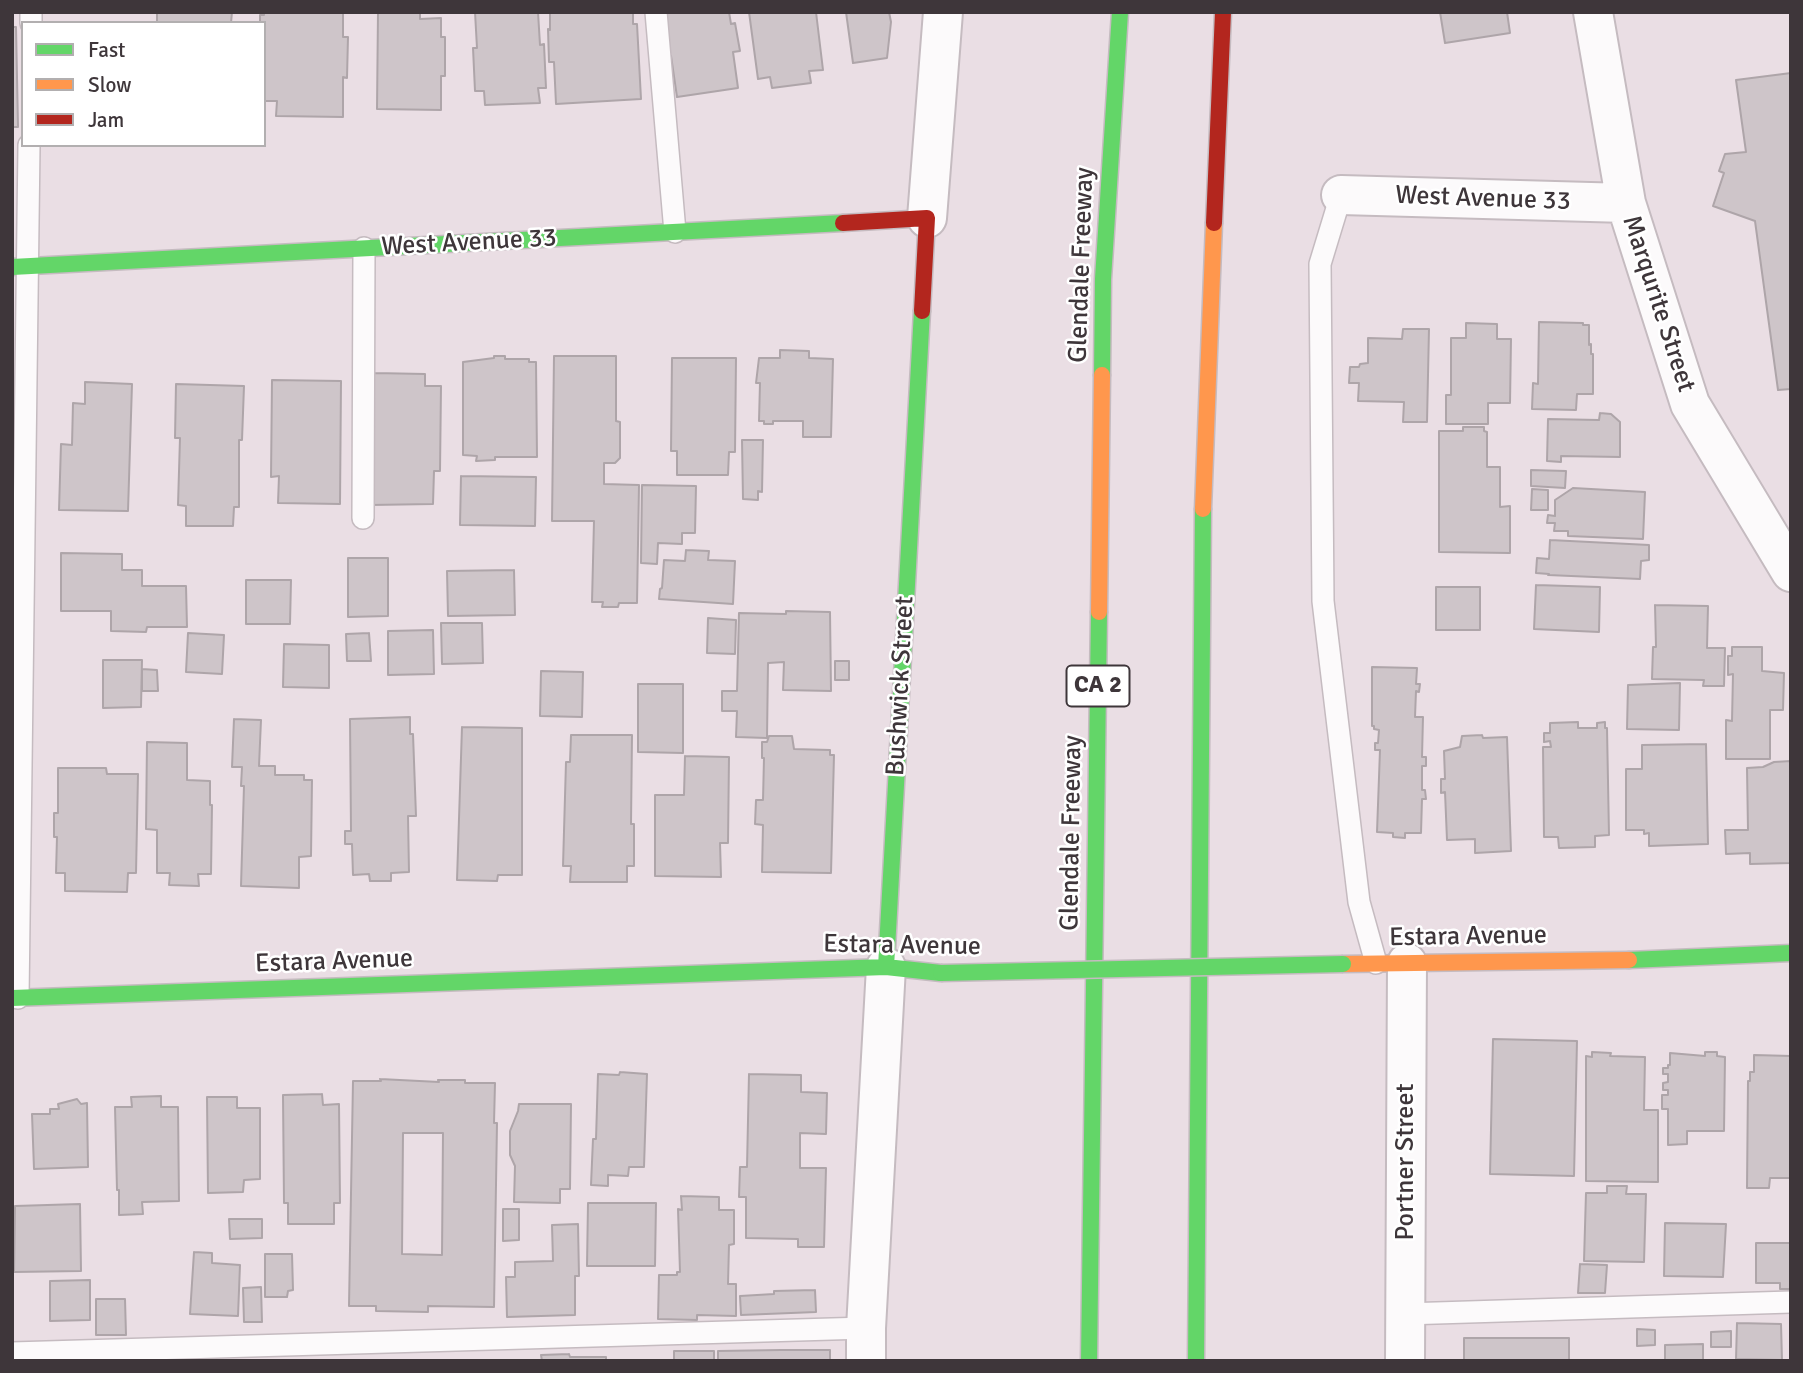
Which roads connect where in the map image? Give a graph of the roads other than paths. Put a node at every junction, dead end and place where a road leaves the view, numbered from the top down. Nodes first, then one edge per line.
1 (656, 12) edge
2 (943, 12) edge
3 (1120, 12) edge
4 (1223, 12) edge
5 (1593, 12) edge
6 (29, 147) edge
7 (1341, 195) joint
8 (1626, 203) junction
9 (927, 218) junction
10 (675, 232) junction
11 (364, 248) junction
12 (20, 267) edge
13 (363, 518) dead end
14 (1791, 572) edge
15 (1791, 953) edge
16 (1392, 963) junction
17 (886, 967) junction
18 (15, 998) edge
19 (1791, 1302) edge
20 (1404, 1314) junction
21 (866, 1344) edge
22 (12, 1353) edge
23 (1089, 1361) edge
24 (1196, 1361) edge
25 (1405, 1361) edge

1 - 10 lane
2 - 9 street, Bushwick Street
3 - 23 main road, Glendale Freeway / CA 2
4 - 24 main road
5 - 8 street, Marqurite Street
6 - 12 lane
7 - 8 street, West Avenue 33
7 - 16 lane
8 - 14 street, Marqurite Street
9 - 10 main road, West Avenue 33
9 - 17 main road, Bushwick Street
10 - 11 main road, West Avenue 33
11 - 12 main road, West Avenue 33
11 - 13 lane
12 - 18 lane
15 - 16 main road, Estara Avenue
16 - 17 main road, Estara Avenue, bridge
16 - 20 street, Portner Street
17 - 18 main road, Estara Avenue
17 - 21 street, Bushwick Street
19 - 20 lane
20 - 25 street, Portner Street
21 - 22 lane

